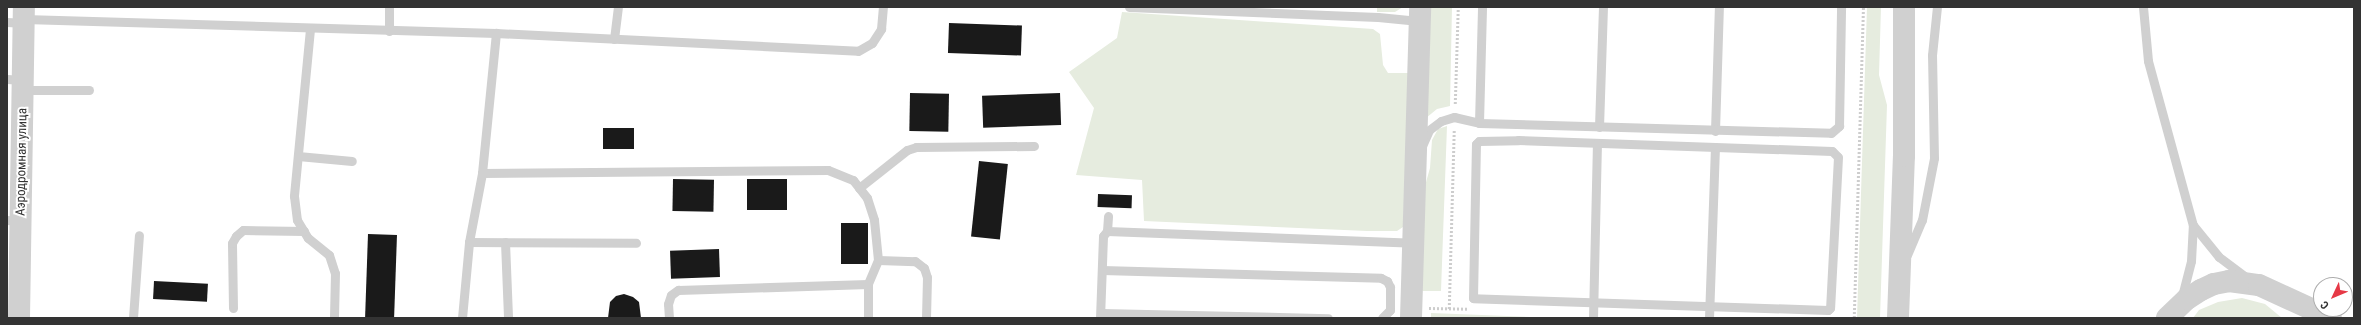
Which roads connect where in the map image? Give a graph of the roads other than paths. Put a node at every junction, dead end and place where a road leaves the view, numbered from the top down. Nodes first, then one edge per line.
1 (389, 7) edge
2 (618, 7) edge
3 (883, 7) edge
4 (1129, 7) edge
5 (1482, 7) edge
6 (1603, 7) edge
7 (1719, 7) edge
8 (1841, 7) edge
9 (1904, 7) edge
10 (1937, 7) edge
11 (2143, 7) edge
12 (1285, 11) edge
13 (1419, 14) edge
14 (20, 17) edge
15 (310, 29) junction
16 (389, 31) junction
17 (496, 33) junction
18 (614, 39) junction
19 (18, 83) edge
20 (89, 90) dead end
21 (1479, 123) junction
22 (1599, 127) junction
23 (1715, 131) junction
24 (1597, 143) junction
25 (1034, 146) dead end
26 (1715, 147) junction
27 (298, 156) junction
28 (1417, 158) junction
29 (352, 160) dead end
30 (482, 173) junction
31 (859, 188) junction
32 (1108, 216) dead end
33 (14, 221) edge
34 (2193, 225) junction
35 (304, 231) junction
36 (1107, 231) junction
37 (139, 235) dead end
38 (468, 242) junction
39 (505, 242) junction
40 (636, 243) dead end
41 (1413, 243) junction
42 (878, 260) junction
43 (1102, 270) junction
44 (1900, 273) junction
45 (868, 284) junction
46 (2268, 288) junction
47 (1593, 303) junction
48 (1709, 307) junction
49 (233, 308) dead end
50 (2174, 314) edge
51 (1100, 315) edge
52 (19, 318) edge
53 (133, 318) edge
54 (334, 318) edge
55 (462, 318) edge
56 (508, 318) edge
57 (669, 318) edge
58 (868, 318) edge
59 (926, 318) edge
60 (1328, 318) edge
61 (1382, 318) edge
62 (1411, 318) edge
63 (1593, 318) edge
64 (1709, 318) edge
65 (1898, 318) edge
66 (2293, 318) edge
67 (2331, 318) edge

1 - 16 lane
2 - 18 lane
3 - 18 lane
4 - 12 lane
5 - 21 lane
6 - 22 lane
7 - 23 lane
8 - 23 lane
9 - 44 street
10 - 44 lane
11 - 34 lane
12 - 13 lane
13 - 28 street
14 - 15 lane
14 - 19 street, Аэродромная улица
15 - 16 lane
15 - 27 lane
16 - 17 lane
17 - 18 lane
17 - 30 lane
19 - 20 lane
19 - 33 street, Аэродромная улица
21 - 22 lane
21 - 28 lane
22 - 23 lane
24 - 26 lane
24 - 47 lane
24 - 47 lane
25 - 31 lane
26 - 48 lane
26 - 48 lane
27 - 29 lane
27 - 35 lane
28 - 41 street
30 - 31 lane
30 - 38 lane
31 - 42 lane
32 - 36 lane
33 - 52 street, Аэродромная улица
34 - 46 lane
34 - 50 lane
35 - 49 lane
35 - 54 lane
36 - 41 lane
36 - 43 lane
37 - 53 lane
38 - 39 lane
38 - 55 lane
39 - 40 lane
39 - 56 lane
41 - 62 street
42 - 45 lane
42 - 59 lane
43 - 51 lane
43 - 61 lane
44 - 65 street
45 - 57 lane
45 - 58 lane
46 - 50 street
46 - 66 street
46 - 67 street
47 - 48 lane
47 - 63 lane
48 - 64 lane
51 - 60 lane

